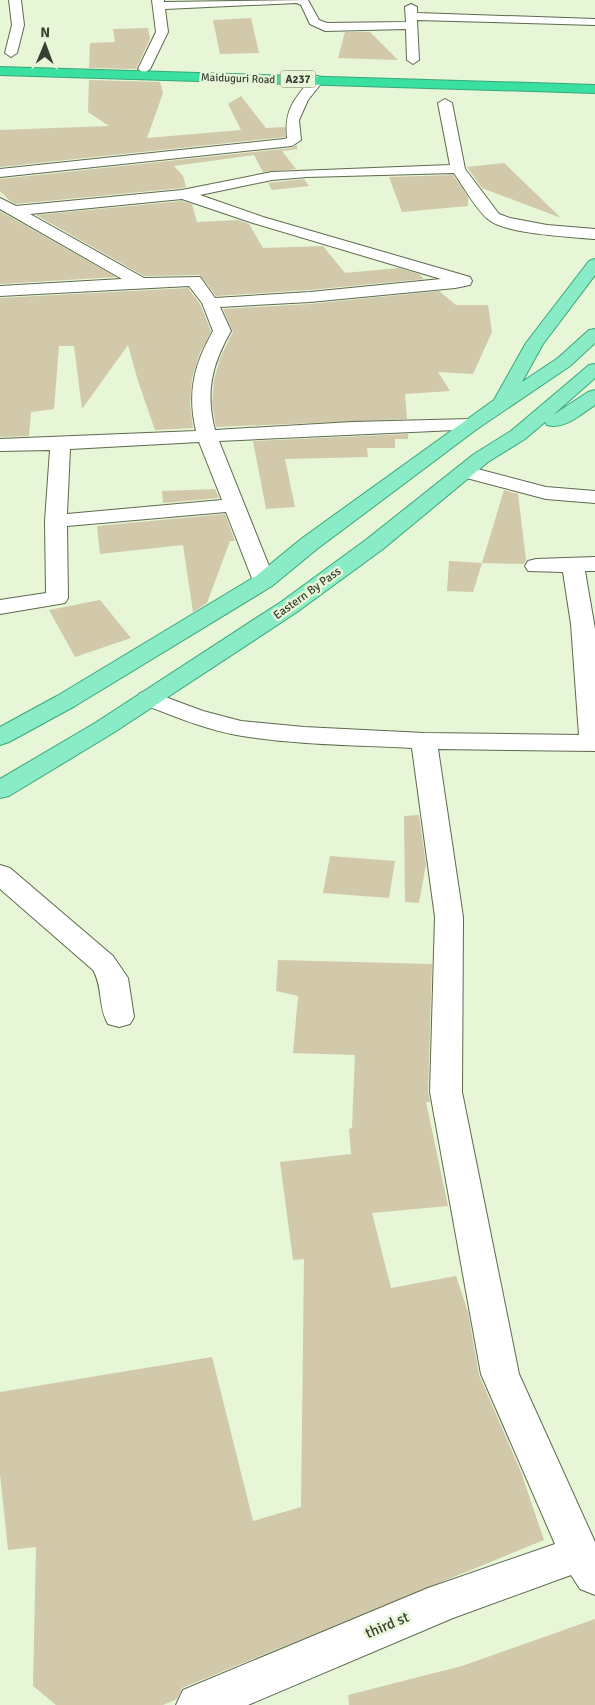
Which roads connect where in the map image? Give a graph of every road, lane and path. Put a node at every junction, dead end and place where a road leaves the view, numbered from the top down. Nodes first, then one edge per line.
1 (16, 0) edge
2 (411, 0) edge
3 (241, 1) edge
4 (158, 3) edge
5 (410, 21) junction
6 (595, 22) edge
7 (11, 53) dead end
8 (413, 60) dead end
9 (0, 66) edge
10 (144, 69) junction
11 (0, 71) edge
12 (318, 80) junction
13 (595, 83) edge
14 (595, 89) edge
15 (445, 103) dead end
16 (204, 151) junction
17 (217, 161) dead end
18 (458, 169) junction
19 (230, 172) dead end
20 (0, 173) edge
21 (242, 183) junction
22 (182, 194) junction
23 (6, 207) edge
24 (595, 234) edge
25 (595, 264) edge
26 (141, 283) junction
27 (0, 292) edge
28 (210, 303) junction
29 (595, 334) edge
30 (595, 369) edge
31 (595, 396) edge
32 (501, 403) junction
33 (470, 425) junction
34 (518, 435) junction
35 (206, 437) junction
36 (60, 444) junction
37 (0, 445) edge
38 (466, 472) junction
39 (595, 497) edge
40 (234, 505) junction
41 (56, 521) junction
42 (584, 565) edge
43 (536, 566) dead end
44 (264, 581) junction
45 (0, 607) edge
46 (149, 698) junction
47 (0, 737) edge
48 (424, 741) junction
49 (593, 743) edge
50 (0, 790) edge
51 (0, 874) edge
52 (118, 1017) dead end
53 (587, 1565) edge
54 (198, 1705) edge

1 - 7 street
2 - 5 street
3 - 4 street
3 - 5 street
4 - 10 street
5 - 6 street
5 - 8 street
9 - 10 highway, Maiduguri Road / A237
10 - 13 highway, Maiduguri Road / A237
11 - 12 highway, Maiduguri Road / A237
12 - 14 highway, Maiduguri Road / A237
12 - 16 street
15 - 18 street
16 - 17 street
16 - 20 street
18 - 21 street
18 - 24 street
19 - 21 street
21 - 22 street
22 - 23 street
22 - 28 street
23 - 26 street
25 - 32 main road
26 - 27 street
26 - 28 street
28 - 35 street
29 - 32 main road
30 - 34 main road, Eastern By Pass
31 - 34 main road
32 - 33 main road
33 - 35 street
33 - 44 main road
34 - 38 main road, Eastern By Pass
35 - 36 street
35 - 40 street
36 - 37 street
36 - 41 street
38 - 39 street
38 - 46 main road, Eastern By Pass
40 - 41 street
40 - 44 street
41 - 45 street
42 - 43 street
42 - 49 street
44 - 47 main road
46 - 48 street
46 - 50 main road, Eastern By Pass
48 - 49 street
48 - 53 street
51 - 52 street
53 - 54 street, third st

